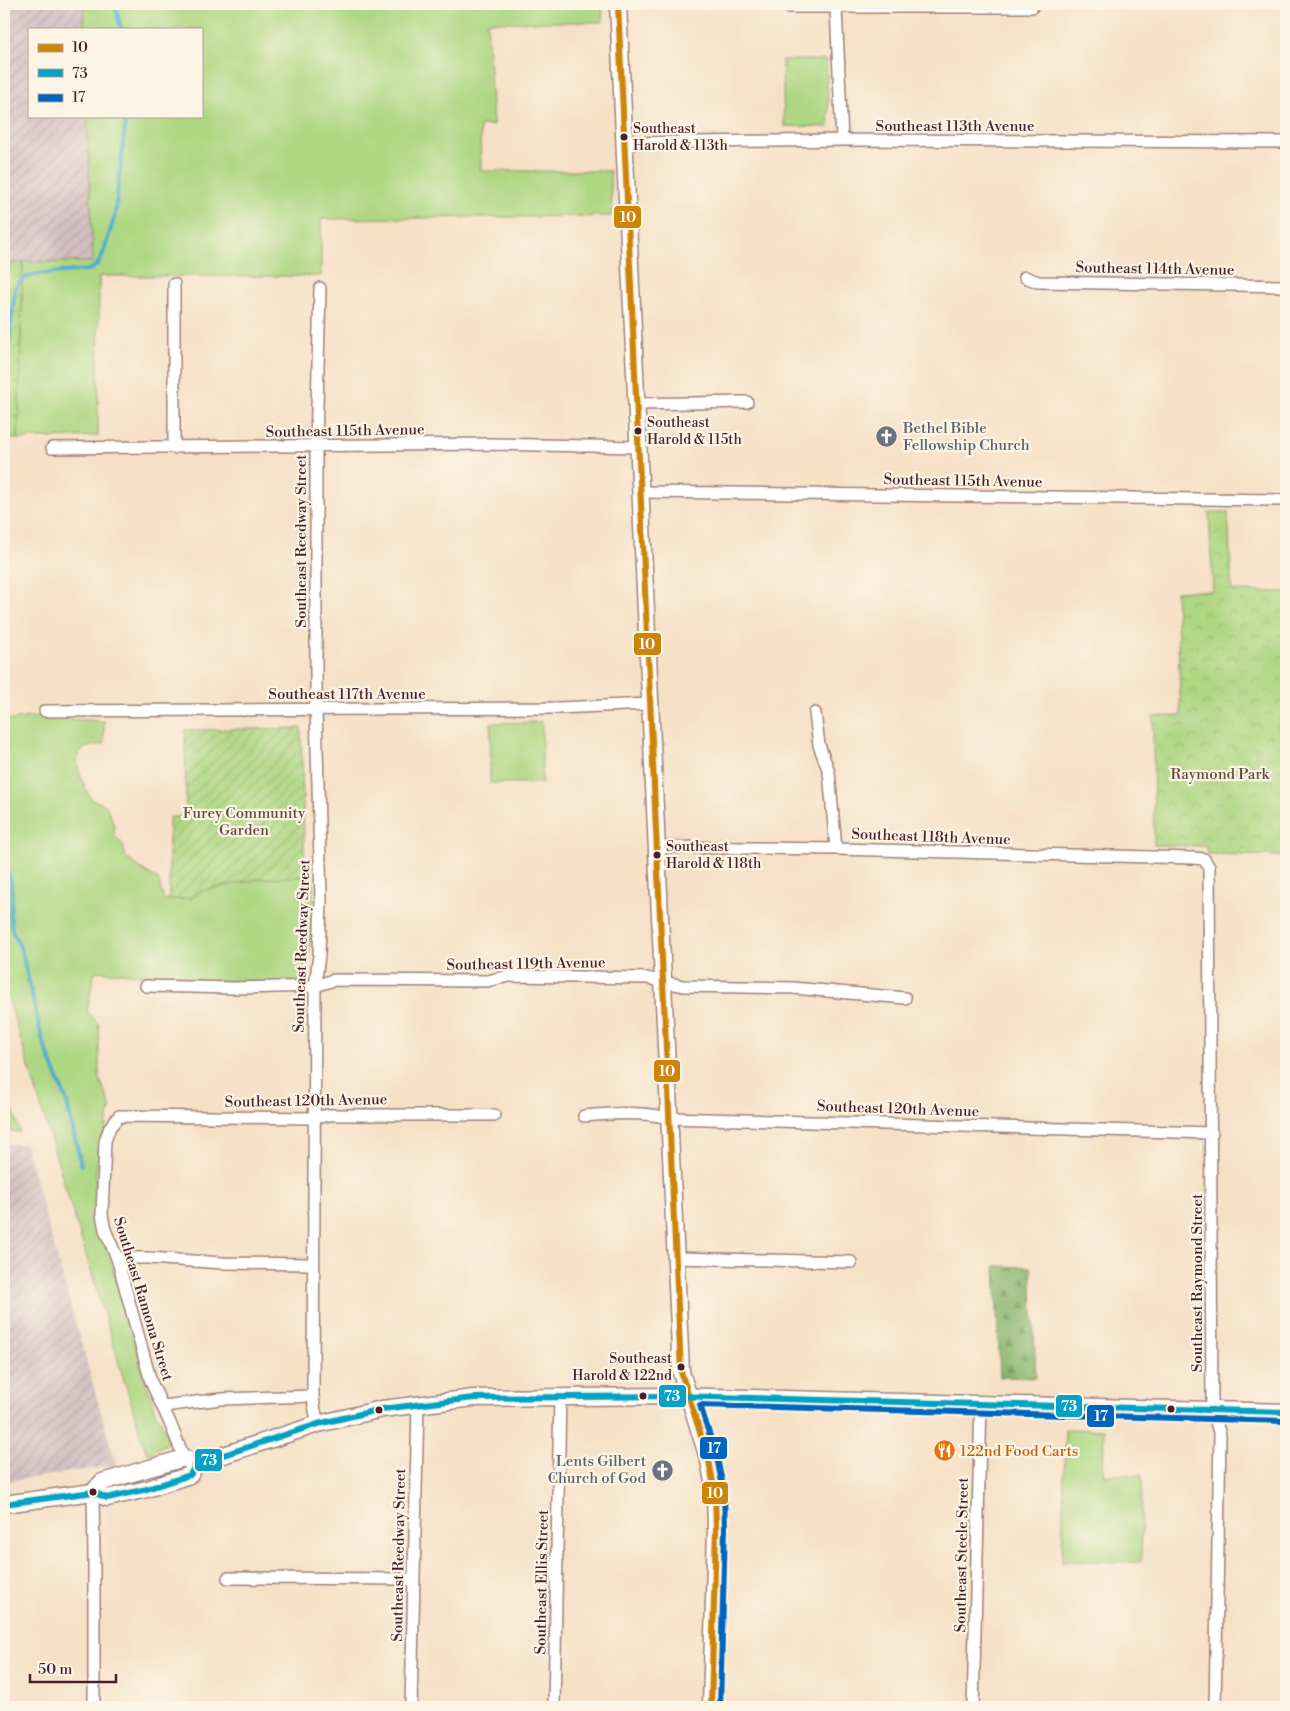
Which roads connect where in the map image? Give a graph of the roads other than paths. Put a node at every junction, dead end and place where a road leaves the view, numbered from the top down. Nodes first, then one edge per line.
1 (618, 4) edge
2 (942, 5) edge
3 (788, 7) dead end
4 (836, 7) junction
5 (1032, 7) dead end
6 (842, 140) junction
7 (1286, 142) edge
8 (624, 143) junction
9 (1024, 277) dead end
10 (174, 284) dead end
11 (1286, 286) edge
12 (320, 288) dead end
13 (747, 402) dead end
14 (636, 404) junction
15 (316, 447) junction
16 (638, 447) junction
17 (52, 448) dead end
18 (174, 448) junction
19 (640, 492) junction
20 (1286, 500) edge
21 (650, 704) junction
22 (316, 709) junction
23 (45, 711) dead end
24 (815, 713) dead end
25 (656, 847) junction
26 (836, 849) junction
27 (1204, 860) joint
28 (662, 981) junction
29 (146, 986) dead end
30 (315, 986) junction
31 (906, 998) dead end
32 (494, 1115) dead end
33 (118, 1116) joint
34 (584, 1116) dead end
35 (314, 1118) junction
36 (669, 1118) junction
37 (1212, 1133) junction
38 (117, 1258) junction
39 (675, 1258) junction
40 (851, 1262) dead end
41 (314, 1264) junction
42 (313, 1396) junction
43 (560, 1396) junction
44 (688, 1396) junction
45 (418, 1404) junction
46 (981, 1404) junction
47 (163, 1406) junction
48 (1212, 1410) junction
49 (1286, 1412) edge
50 (318, 1424) junction
51 (190, 1461) junction
52 (93, 1492) junction
53 (4, 1504) edge
54 (228, 1578) dead end
55 (414, 1579) junction
56 (94, 1707) edge
57 (411, 1707) edge
58 (554, 1707) edge
59 (711, 1707) edge
60 (973, 1707) edge
61 (1214, 1707) edge

1 - 8 street
2 - 4 street
2 - 5 street
3 - 4 street
4 - 6 street
6 - 7 street, Southeast 113th Avenue
6 - 8 street, Southeast 113th Avenue
8 - 14 street
9 - 11 street, Southeast 114th Avenue
10 - 18 street
12 - 15 street, Southeast Reedway Street
13 - 14 street
14 - 16 street
15 - 16 street, Southeast 115th Avenue
15 - 18 street, Southeast 115th Avenue
15 - 22 street, Southeast Reedway Street
16 - 19 street
17 - 18 street, Southeast 115th Avenue
19 - 20 street, Southeast 115th Avenue
19 - 21 street
21 - 22 street, Southeast 117th Avenue
21 - 25 street
22 - 23 street, Southeast 117th Avenue
22 - 30 street, Southeast Reedway Street
24 - 26 street
25 - 26 street, Southeast 118th Avenue
25 - 28 street
26 - 27 street, Southeast 118th Avenue
27 - 37 street, Southeast Raymond Street
28 - 30 street, Southeast 119th Avenue
28 - 31 street, Southeast 119th Avenue
28 - 36 street
29 - 30 street, Southeast 119th Avenue
30 - 35 street, Southeast Reedway Street
32 - 35 street, Southeast 120th Avenue
33 - 35 street, Southeast 120th Avenue
33 - 38 street, Southeast Ramona Street
34 - 36 street, Southeast 120th Avenue
35 - 41 street, Southeast Reedway Street
36 - 37 street, Southeast 120th Avenue
36 - 39 street
37 - 48 street, Southeast Raymond Street
38 - 41 street
38 - 47 street, Southeast Ramona Street
39 - 40 street
39 - 44 street
41 - 42 street, Southeast Reedway Street
42 - 47 street
42 - 50 street, Southeast Reedway Street
43 - 44 street
43 - 45 street
43 - 58 street, Southeast Ellis Street
44 - 46 street
44 - 59 street
45 - 50 street
45 - 55 street, Southeast Reedway Street
46 - 48 street
46 - 60 street, Southeast Steele Street
47 - 51 street, Southeast Ramona Street
48 - 49 street
48 - 61 street, Southeast Raymond Street
50 - 51 street
51 - 52 street
52 - 53 street
52 - 56 street
54 - 55 street
55 - 57 street, Southeast Reedway Street

